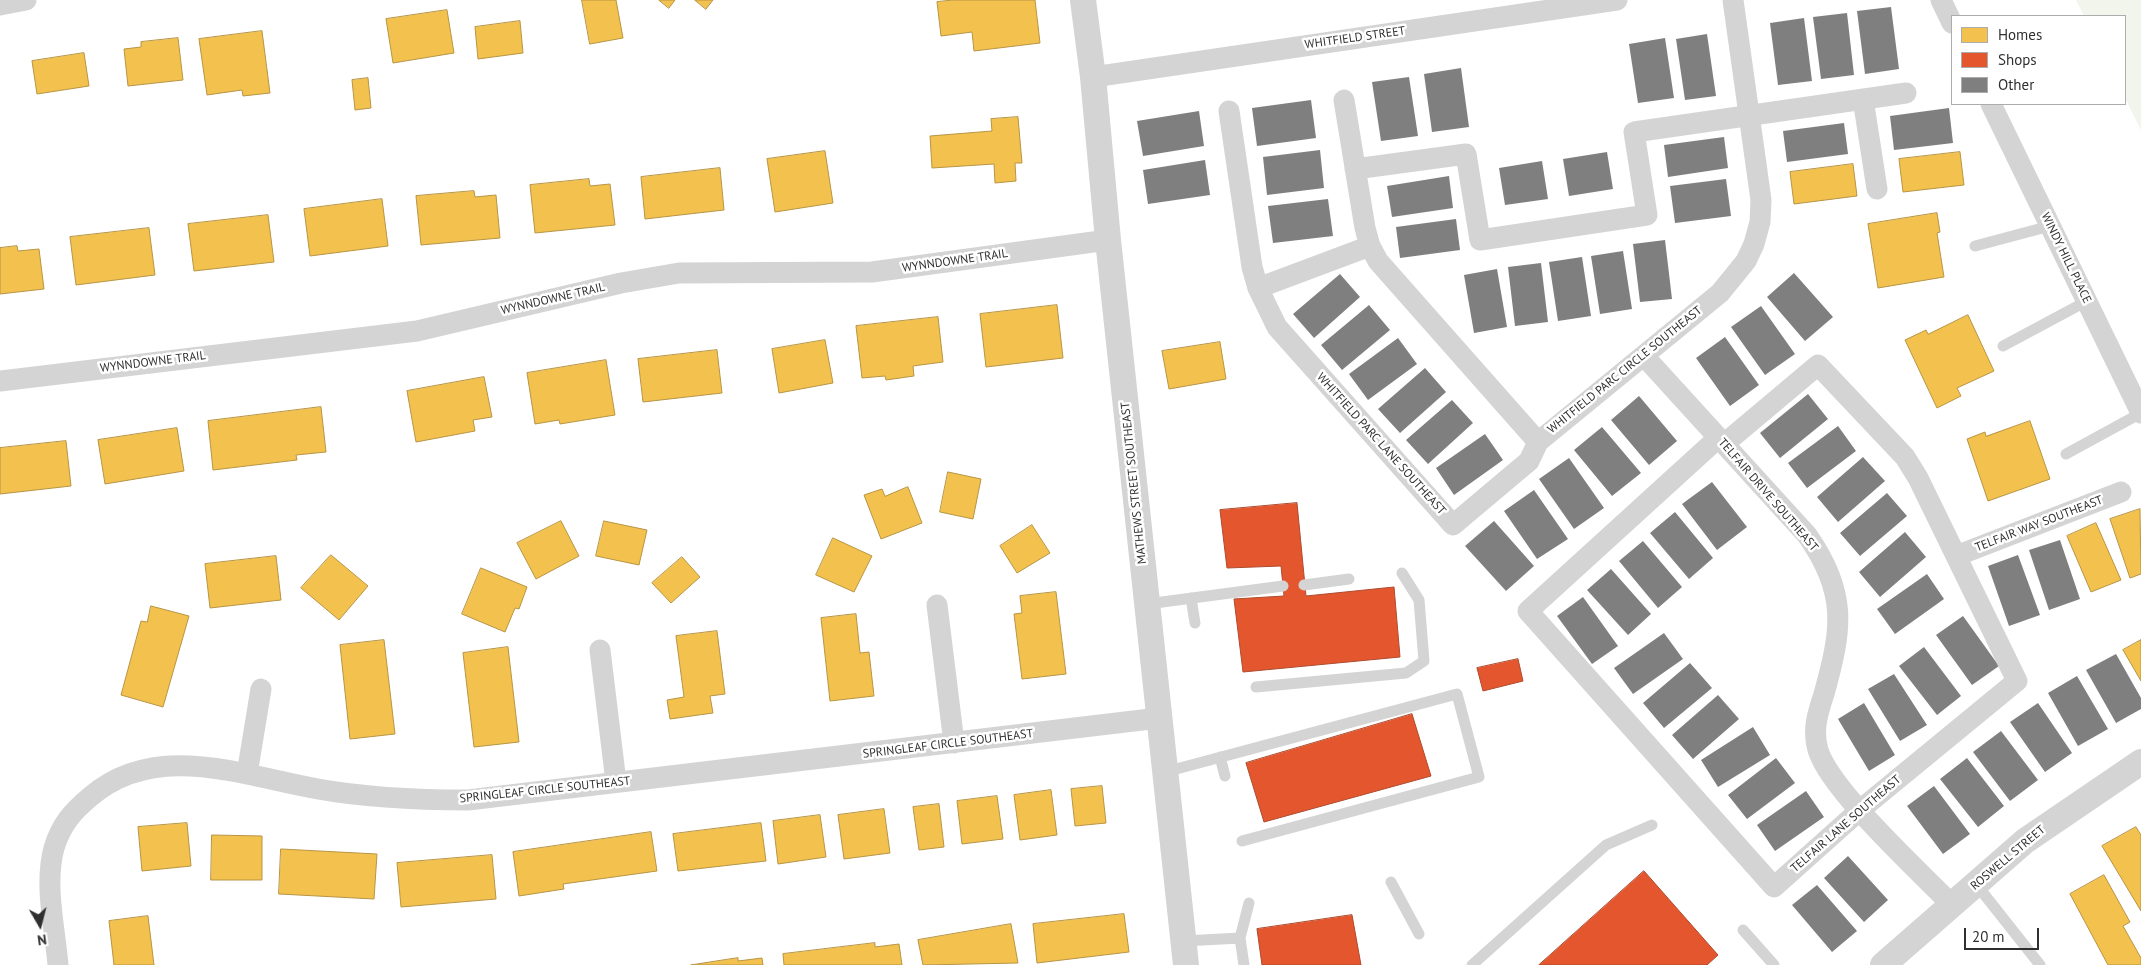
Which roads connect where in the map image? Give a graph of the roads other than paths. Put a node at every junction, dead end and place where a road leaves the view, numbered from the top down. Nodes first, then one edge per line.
1 (26, 0) edge
2 (1083, 0) edge
3 (1617, 0) edge
4 (1733, 0) edge
5 (1941, 0) edge
6 (0, 5) edge
7 (1951, 21) edge
8 (1094, 77) junction
9 (1906, 93) dead end
10 (1863, 99) junction
11 (1344, 100) dead end
12 (1992, 105) edge
13 (1229, 111) dead end
14 (1749, 114) junction
15 (1355, 169) junction
16 (1877, 189) dead end
17 (2050, 226) junction
18 (1108, 240) junction
19 (1370, 246) junction
20 (1975, 246) dead end
21 (1258, 288) junction
22 (2087, 301) junction
23 (2003, 346) dead end
24 (1644, 356) junction
25 (0, 381) edge
26 (2141, 413) edge
27 (1721, 441) junction
28 (1538, 442) junction
29 (2066, 454) dead end
30 (2121, 492) dead end
31 (1956, 556) junction
32 (1402, 573) dead end
33 (1349, 579) dead end
34 (1304, 585) dead end
35 (1282, 586) dead end
36 (1191, 598) junction
37 (1147, 604) junction
38 (937, 605) dead end
39 (1196, 623) dead end
40 (600, 650) dead end
41 (1256, 686) dead end
42 (261, 689) dead end
43 (1160, 718) junction
44 (954, 743) junction
45 (1220, 757) junction
46 (2141, 762) edge
47 (1165, 772) junction
48 (247, 774) junction
49 (1225, 776) dead end
50 (616, 782) junction
51 (1860, 810) junction
52 (1652, 826) dead end
53 (1242, 841) dead end
54 (1391, 882) dead end
55 (1976, 884) junction
56 (1249, 903) dead end
57 (1952, 905) junction
58 (1743, 930) dead end
59 (1419, 934) dead end
60 (1240, 938) junction
61 (1185, 953) edge
62 (58, 965) edge
63 (1244, 965) edge
64 (1472, 965) edge
65 (1774, 965) edge
66 (1883, 965) edge
67 (2040, 965) edge

1 - 6 street
2 - 8 street, MATHEWS STREET SOUTHEAST
3 - 8 street, WHITFIELD STREET
4 - 14 street, WHITFIELD PARC CIRCLE SOUTHEAST
5 - 7 street
8 - 18 street, MATHEWS STREET SOUTHEAST
9 - 10 street
10 - 14 street
10 - 16 street
11 - 15 street, WHITFIELD PARC CIRCLE SOUTHEAST
12 - 17 street, WINDY HILL PLACE
13 - 21 street, WHITFIELD PARC LANE SOUTHEAST
14 - 15 street
14 - 24 street, WHITFIELD PARC CIRCLE SOUTHEAST
15 - 19 street, WHITFIELD PARC CIRCLE SOUTHEAST
17 - 20 lane
17 - 22 street, WINDY HILL PLACE
18 - 25 street, WYNNDOWNE TRAIL
18 - 37 street, MATHEWS STREET SOUTHEAST
19 - 21 street
19 - 28 street, WHITFIELD PARC CIRCLE SOUTHEAST
21 - 28 street, WHITFIELD PARC LANE SOUTHEAST
22 - 23 lane
22 - 26 street, WINDY HILL PLACE
24 - 27 street, TELFAIR DRIVE SOUTHEAST
24 - 28 street, WHITFIELD PARC CIRCLE SOUTHEAST
26 - 29 lane
27 - 31 street, TELFAIR LANE SOUTHEAST
27 - 51 street, TELFAIR DRIVE SOUTHEAST
27 - 51 street, TELFAIR LANE SOUTHEAST
30 - 31 street, TELFAIR WAY SOUTHEAST
31 - 51 street, TELFAIR LANE SOUTHEAST
32 - 41 lane
33 - 34 lane
35 - 36 lane
36 - 37 lane
36 - 39 lane
37 - 43 street, MATHEWS STREET SOUTHEAST
38 - 44 street
40 - 50 street
42 - 48 street
43 - 44 street, SPRINGLEAF CIRCLE SOUTHEAST
43 - 47 street, MATHEWS STREET SOUTHEAST
44 - 50 street, SPRINGLEAF CIRCLE SOUTHEAST
45 - 47 lane
45 - 49 lane
45 - 53 lane
46 - 55 street, ROSWELL STREET
47 - 61 street, MATHEWS STREET SOUTHEAST
48 - 50 street, SPRINGLEAF CIRCLE SOUTHEAST
48 - 62 street, SPRINGLEAF CIRCLE SOUTHEAST
51 - 57 street, TELFAIR DRIVE SOUTHEAST
52 - 64 lane
54 - 59 lane
55 - 57 street, ROSWELL STREET
55 - 67 lane
56 - 60 lane
57 - 66 street, ROSWELL STREET
58 - 65 lane
60 - 61 lane
60 - 63 lane

